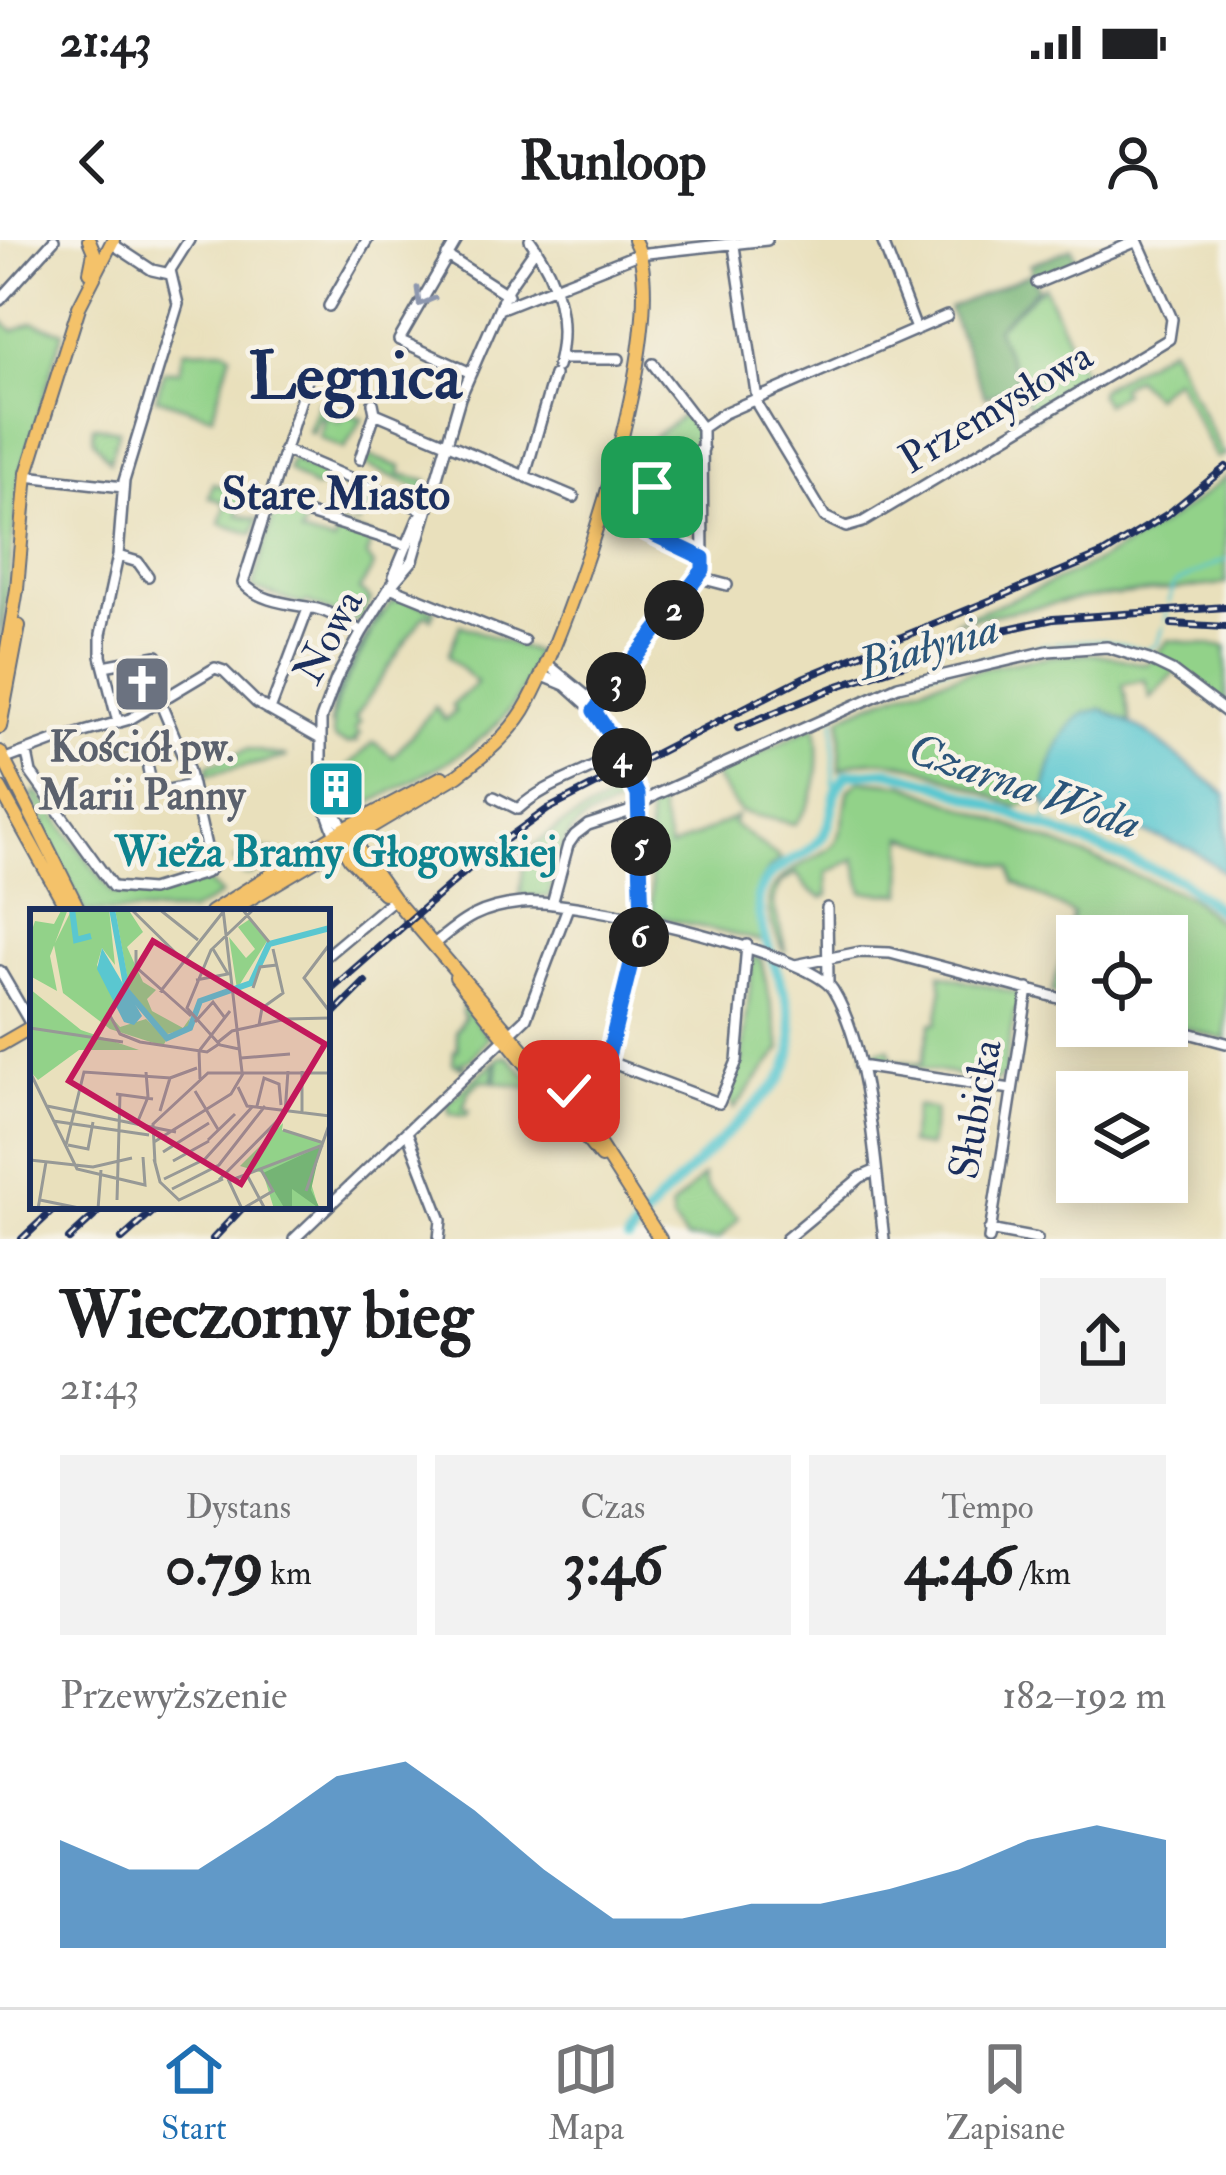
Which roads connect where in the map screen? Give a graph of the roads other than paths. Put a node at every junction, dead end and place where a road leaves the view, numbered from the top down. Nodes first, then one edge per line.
1 (55, 240) edge
2 (189, 240) edge
3 (367, 240) edge
4 (457, 240) edge
5 (767, 240) edge
6 (882, 240) edge
7 (1137, 240) edge
8 (103, 243) edge
9 (532, 244) edge
10 (734, 245) junction
11 (638, 247) edge
12 (447, 256) junction
13 (170, 274) junction
14 (1036, 283) dead end
15 (557, 285) junction
16 (506, 294) junction
17 (0, 300) edge
18 (517, 300) junction
19 (329, 306) dead end
20 (500, 309) junction
21 (947, 316) dead end
22 (916, 329) junction
23 (619, 359) dead end
24 (653, 364) dead end
25 (557, 367) junction
26 (471, 373) junction
27 (308, 377) dead end
28 (755, 399) junction
29 (702, 428) junction
30 (447, 446) junction
31 (703, 449) junction
32 (284, 450) junction
33 (360, 459) dead end
34 (525, 475) junction
35 (26, 476) junction
36 (123, 487) junction
37 (574, 497) dead end
38 (269, 501) junction
39 (426, 511) junction
40 (406, 545) junction
41 (118, 556) junction
42 (703, 558) junction
43 (405, 562) junction
44 (148, 576) dead end
45 (700, 578) junction
46 (727, 585) dead end
47 (390, 586) junction
48 (17, 589) junction
49 (308, 608) junction
50 (362, 632) junction
51 (524, 640) dead end
52 (157, 656) dead end
53 (104, 666) junction
54 (543, 669) junction
55 (0, 690) edge
56 (160, 702) junction
57 (270, 710) junction
58 (594, 711) junction
59 (1226, 712) edge
60 (118, 722) junction
61 (0, 727) edge
62 (319, 738) junction
63 (619, 752) junction
64 (27, 753) junction
65 (1, 758) edge
66 (148, 768) dead end
67 (192, 785) junction
68 (0, 788) edge
69 (494, 796) dead end
70 (639, 805) junction
71 (343, 840) junction
72 (394, 899) junction
73 (552, 904) junction
74 (568, 907) junction
75 (827, 908) dead end
76 (66, 909) edge
77 (78, 909) edge
78 (216, 909) edge
79 (233, 909) edge
80 (642, 921) junction
81 (433, 945) junction
82 (751, 947) junction
83 (330, 952) edge
84 (828, 958) junction
85 (789, 965) junction
86 (0, 971) edge
87 (828, 983) junction
88 (1028, 989) junction
89 (1056, 997) edge
90 (30, 1021) edge
91 (30, 1028) edge
92 (1188, 1033) edge
93 (508, 1036) junction
94 (1226, 1043) edge
95 (0, 1045) edge
96 (607, 1061) junction
97 (860, 1066) junction
98 (1011, 1089) junction
99 (566, 1095) junction
100 (576, 1118) junction
101 (407, 1132) junction
102 (875, 1171) junction
103 (330, 1205) edge
104 (326, 1209) edge
105 (989, 1234) edge
106 (658, 1235) edge
107 (294, 1239) edge
108 (440, 1239) edge
109 (785, 1239) edge
110 (884, 1239) edge
111 (1037, 1239) edge

1 - 17 street
2 - 13 street
3 - 19 street
4 - 12 street
5 - 10 street
6 - 22 street
7 - 14 street
7 - 28 street, Przemysłowa
8 - 13 street
8 - 35 main road
9 - 15 street
9 - 16 street
10 - 11 street
10 - 28 street
11 - 15 street
11 - 54 main road
12 - 16 street
12 -> 26 street
13 - 36 street
15 - 18 street
15 - 25 street
16 - 18 street
16 - 20 street
18 - 20 street
20 - 26 street
21 - 22 street
22 - 28 street
23 - 25 street
24 - 29 street
25 - 34 street
26 - 30 street
27 - 32 street
28 - 29 street
29 - 31 street
30 - 33 street
30 - 34 street
30 - 39 street
31 - 42 street
31 - 42 street
32 - 38 street
32 - 39 street
34 - 37 street
35 - 36 street
35 - 48 main road
36 - 41 street
38 - 40 street
38 - 49 street
39 - 40 street
39 - 43 street
40 - 43 street
41 - 44 street
41 - 53 street
42 - 45 street
43 - 47 street, Nowa
45 - 46 street
45 - 58 street
47 - 50 street, Nowa
47 - 51 street
48 - 55 main road
48 - 61 main road
49 - 50 street
49 - 57 street
50 - 62 street, Nowa
52 - 53 street
53 - 60 street
54 - 58 street
54 - 71 main road
56 - 57 street
56 - 60 street
56 - 67 street
57 - 62 street
58 - 63 street
59 - 70 street
60 - 64 street
62 - 71 street, Nowa
63 - 69 street
63 - 70 street
64 - 65 street
64 - 67 street
65 - 77 main road
66 - 67 street
68 - 76 main road
70 - 73 street
70 - 80 street
71 - 72 main road
71 - 78 main road
71 - 79 main road
72 - 81 main road
72 - 83 street
73 - 74 street
73 - 81 street
74 - 80 street
74 - 93 street
75 - 84 street
80 - 82 street
80 - 96 street
81 - 93 main road
82 - 85 street
82 - 96 street
84 - 85 street
84 - 87 street
84 - 88 street
85 - 87 street
86 - 90 street
87 - 97 street
88 - 89 street
88 - 98 street, Słubicka
91 - 95 main road
92 - 94 street
93 - 99 main road
93 - 101 street
96 - 99 street
97 - 98 street
97 - 102 street
98 - 105 street, Słubicka
99 - 100 main road
99 - 100 street
100 - 106 main road
101 - 103 street
101 - 108 street
102 - 109 street
102 - 110 street
104 - 107 street
105 - 111 street

